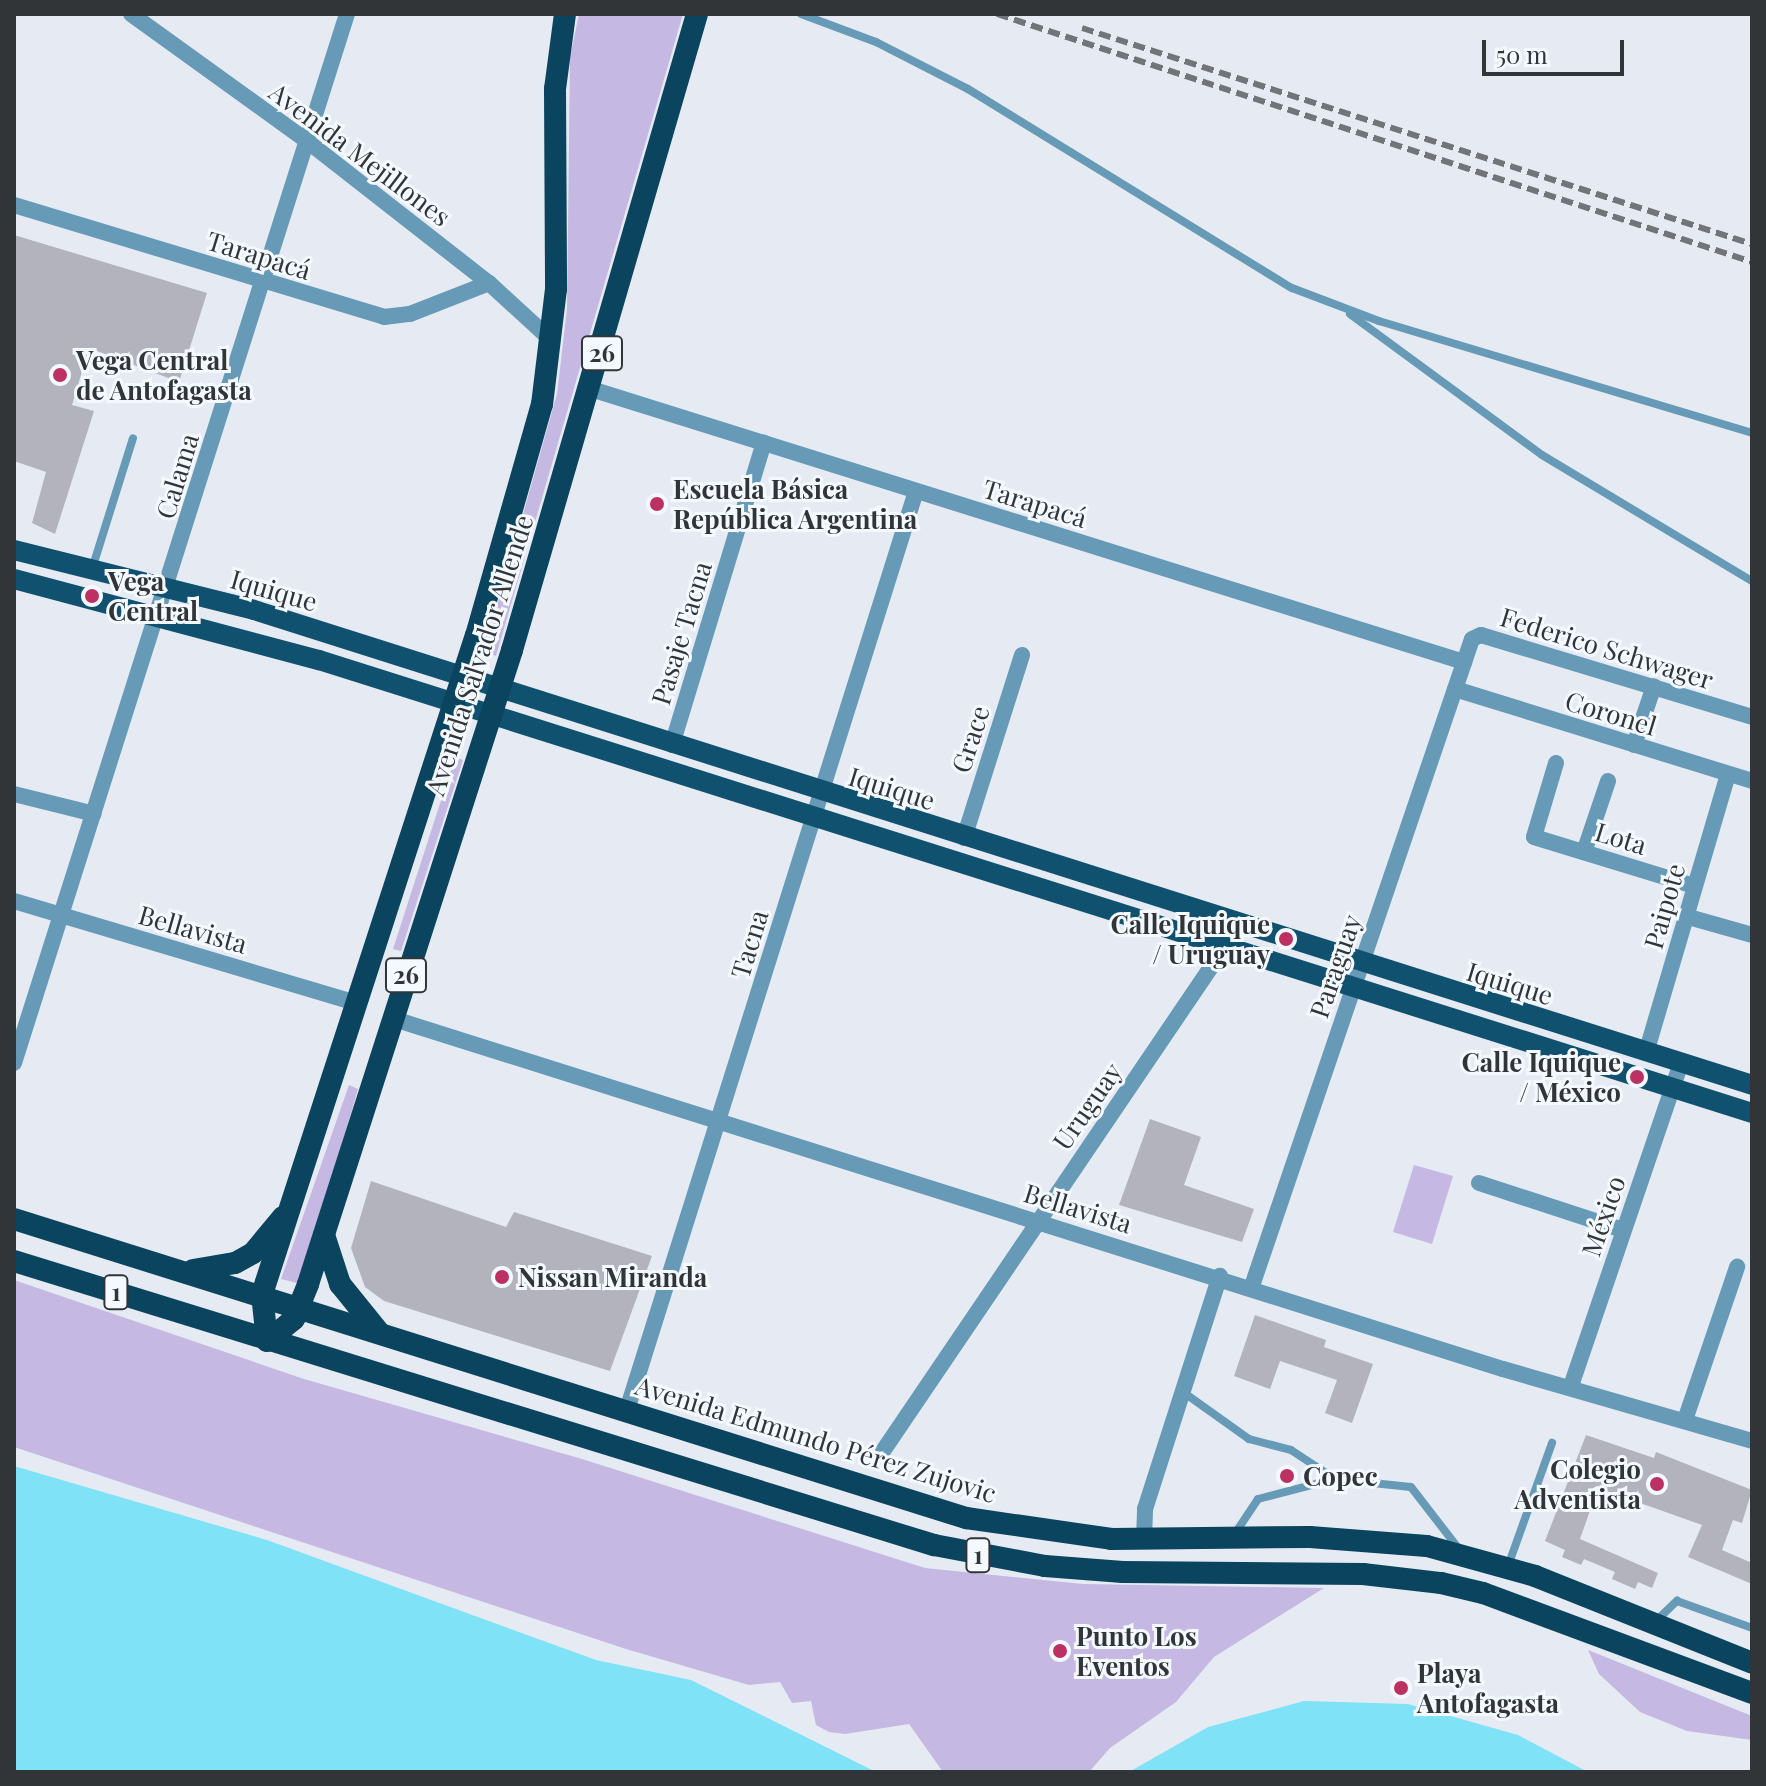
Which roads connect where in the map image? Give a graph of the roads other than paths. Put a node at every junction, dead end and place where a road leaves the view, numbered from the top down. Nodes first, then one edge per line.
1 (131, 14) edge
2 (347, 14) edge
3 (565, 14) edge
4 (697, 14) edge
5 (801, 14) edge
6 (307, 141) junction
7 (14, 205) edge
8 (262, 281) junction
9 (489, 283) junction
10 (1340, 306) junction
11 (552, 341) junction
12 (591, 389) junction
13 (1752, 433) edge
14 (133, 438) dead end
15 (764, 443) junction
16 (916, 491) junction
17 (14, 550) edge
18 (92, 570) junction
19 (14, 579) edge
20 (1752, 581) edge
21 (168, 588) junction
22 (159, 614) junction
23 (1022, 655) dead end
24 (1464, 662) junction
25 (462, 677) junction
26 (1654, 686) junction
27 (499, 689) junction
28 (1455, 689) junction
29 (454, 704) junction
30 (490, 715) junction
31 (1752, 717) edge
32 (672, 745) junction
33 (1634, 745) junction
34 (1556, 763) dead end
35 (1728, 774) junction
36 (1608, 781) dead end
37 (1752, 781) edge
38 (821, 793) junction
39 (14, 794) edge
40 (94, 814) junction
41 (813, 817) junction
42 (964, 838) junction
43 (1584, 852) junction
44 (1694, 886) junction
45 (14, 901) edge
46 (62, 915) junction
47 (1685, 916) junction
48 (1752, 935) edge
49 (1224, 948) junction
50 (1362, 963) junction
51 (1353, 989) junction
52 (357, 1003) junction
53 (391, 1018) junction
54 (1646, 1053) junction
55 (14, 1063) edge
56 (1681, 1063) junction
57 (1752, 1085) edge
58 (1672, 1088) junction
59 (1752, 1113) edge
60 (717, 1123) junction
61 (1479, 1183) dead end
62 (295, 1195) junction
63 (14, 1219) edge
64 (1037, 1220) junction
65 (1623, 1230) junction
66 (324, 1235) junction
67 (14, 1261) edge
68 (1737, 1267) dead end
69 (184, 1270) junction
70 (1220, 1276) junction
71 (1252, 1286) junction
72 (262, 1294) junction
73 (300, 1308) junction
74 (382, 1334) junction
75 (267, 1341) junction
76 (1571, 1386) junction
77 (1183, 1392) junction
78 (627, 1410) junction
79 (1685, 1420) junction
80 (1752, 1441) edge
81 (1552, 1443) dead end
82 (883, 1451) dead end
83 (1335, 1479) junction
84 (1231, 1539) junction
85 (1144, 1540) junction
86 (1463, 1553) junction
87 (1508, 1566) junction
88 (1655, 1622) junction
89 (1752, 1628) edge
90 (1752, 1663) edge
91 (1752, 1693) edge

1 - 6 street, Avenida Mejillones
2 - 6 street, Calama
3 - 11 highway, Avenida Salvador Allende / 26
4 - 12 highway, Avenida Salvador Allende / 26
5 - 10 lane
6 - 8 street, Calama
6 - 9 street, Avenida Mejillones
7 - 8 street, Tarapacá
8 - 9 street, Tarapacá
8 - 21 street, Calama
9 - 11 street, Avenida Mejillones
10 - 13 lane
10 - 20 lane
11 - 25 highway, Avenida Salvador Allende / 26
12 - 15 street, Tarapacá
12 - 27 highway, Avenida Salvador Allende / 26
14 - 18 lane
15 - 16 street, Tarapacá
15 - 32 street, Pasaje Tacna
16 - 24 street, Tarapacá
16 - 38 street, Tacna
17 - 18 main road, Iquique
18 - 21 main road, Iquique
19 - 22 main road, Iquique
21 - 22 street, Calama
21 - 25 main road, Iquique
22 - 29 main road, Iquique
22 - 40 street, Calama
23 - 42 street, Grace
24 - 26 street, Federico Schwager
24 - 28 street, Paraguay
25 - 27 main road, Iquique
25 - 29 highway, Avenida Salvador Allende / 26
26 - 31 street, Federico Schwager
26 - 33 street
27 - 30 highway, Avenida Salvador Allende / 26
27 - 32 main road, Iquique
28 - 33 street, Coronel
28 - 50 street, Paraguay
29 - 30 main road, Iquique
29 - 52 highway, Avenida Salvador Allende / 26
30 - 41 main road, Iquique
30 - 53 highway, Avenida Salvador Allende / 26
32 - 38 main road, Iquique
33 - 35 street, Coronel
34 - 43 street, Lota
35 - 37 street, Coronel
35 - 44 street, Paipote
36 - 43 street
38 - 41 street, Tacna
38 - 42 main road, Iquique
39 - 40 street
40 - 46 street, Calama
41 - 49 main road, Iquique
41 - 60 street, Tacna
42 - 50 main road, Iquique
43 - 44 street, Lota
44 - 47 street, Paipote
45 - 46 street, Bellavista
46 - 52 street, Bellavista
46 - 55 street, Calama
47 - 48 street
47 - 54 street, Paipote
49 - 51 main road, Iquique
49 - 64 street, Uruguay
50 - 51 street, Paraguay
50 - 54 main road, Iquique
51 - 58 main road, Iquique
51 - 71 street, Paraguay
52 - 62 highway, Avenida Salvador Allende / 26
53 - 60 street, Bellavista
53 - 66 highway, Avenida Salvador Allende / 26
54 - 56 main road, Iquique
56 - 57 main road, Iquique
56 - 58 street, México
58 - 59 main road, Iquique
58 - 65 street, México
60 - 64 street, Bellavista
60 - 78 street, Tacna
61 - 65 street
62 - 69 highway
62 - 72 highway, Avenida Salvador Allende / 26
63 - 69 highway, Avenida Edmundo Pérez Zujovic / 1
64 - 70 street, Bellavista
64 - 82 street, Uruguay
65 - 76 street, México
66 - 73 highway, Avenida Salvador Allende / 26
66 - 74 highway
67 - 75 highway, 1
68 - 79 street
69 - 72 highway, Avenida Edmundo Pérez Zujovic / 1
70 - 71 street, Bellavista
70 - 77 street
71 - 76 street, Bellavista
72 - 73 highway, Avenida Edmundo Pérez Zujovic / 1
72 - 75 highway
73 - 74 highway, Avenida Edmundo Pérez Zujovic / 1
73 - 75 highway
74 - 78 highway, Avenida Edmundo Pérez Zujovic / 1
75 - 91 highway, 1
76 - 79 street, Bellavista
77 - 83 lane
77 - 85 street
78 - 85 highway, Avenida Edmundo Pérez Zujovic / 1
79 - 80 street, Bellavista
81 - 87 lane
83 - 84 lane
83 - 86 lane
84 - 85 highway, Avenida Edmundo Pérez Zujovic / 1
84 - 86 highway, Avenida Edmundo Pérez Zujovic / 1
86 - 87 highway, Avenida Edmundo Pérez Zujovic / 1
87 - 88 highway, Avenida Edmundo Pérez Zujovic / 1
88 - 89 lane
88 - 90 highway, Avenida Edmundo Pérez Zujovic / 1

